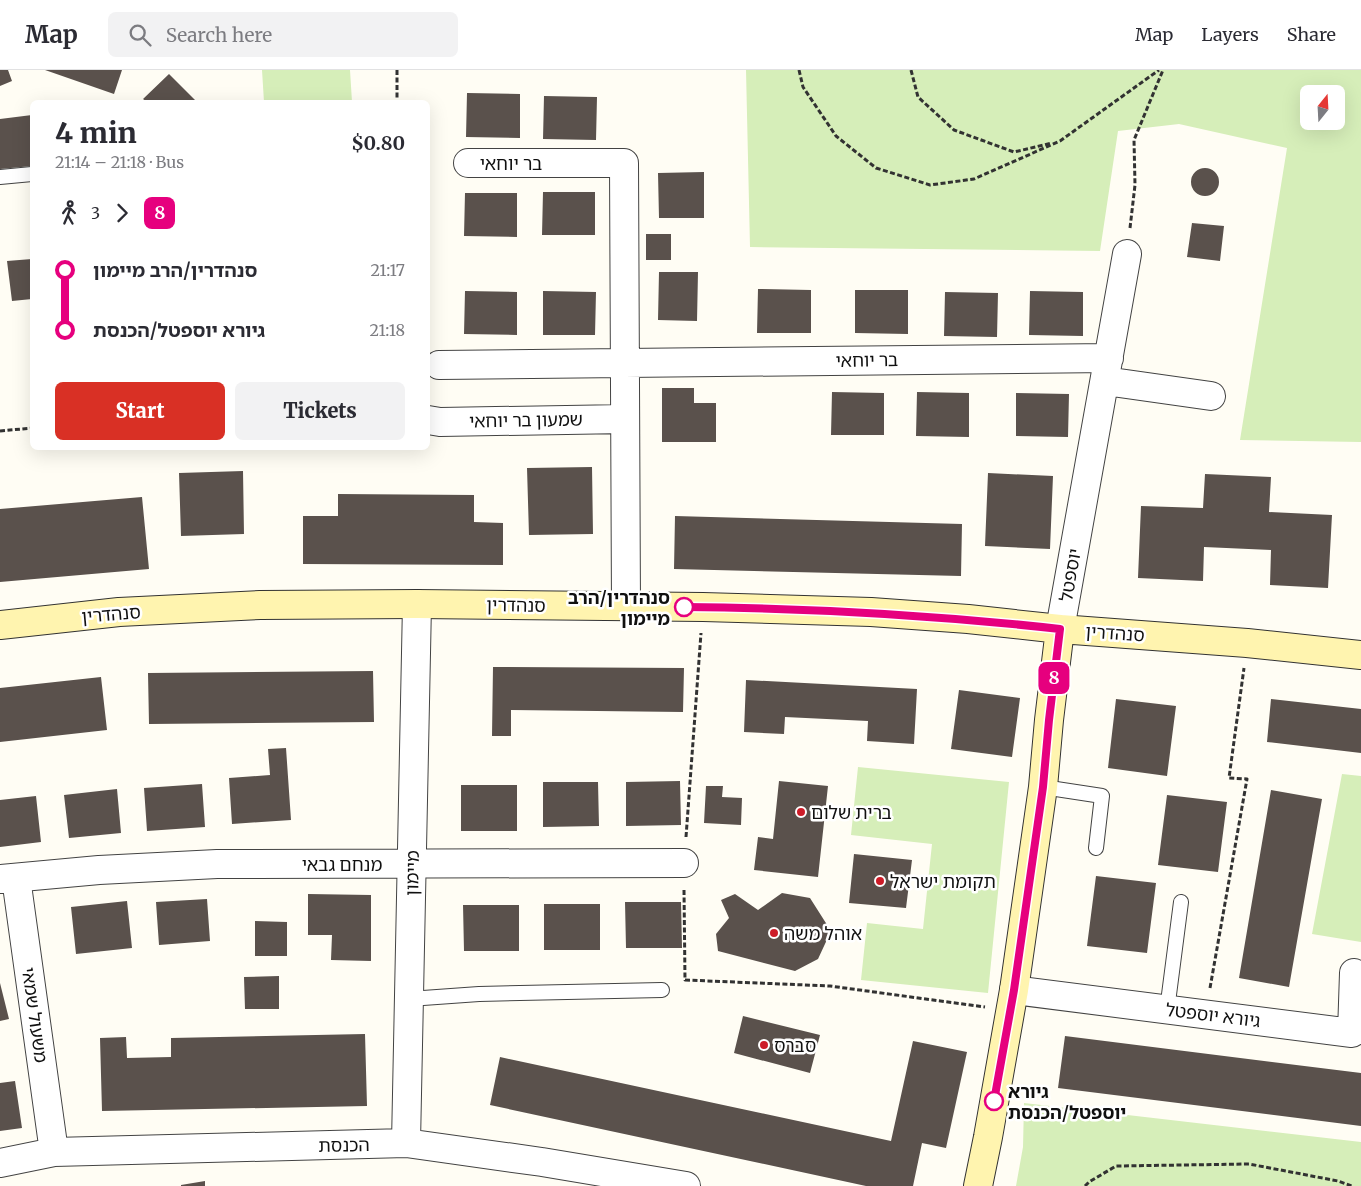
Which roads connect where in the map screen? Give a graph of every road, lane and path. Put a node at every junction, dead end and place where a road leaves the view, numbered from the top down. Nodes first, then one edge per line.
1 (397, 70) edge
2 (799, 70) edge
3 (911, 70) edge
4 (1159, 70) edge
5 (1163, 70) edge
6 (397, 100) edge
7 (1060, 141) junction
8 (468, 163) dead end
9 (30, 174) edge
10 (0, 177) edge
11 (1127, 254) joint
12 (625, 363) junction
13 (440, 365) dead end
14 (1107, 369) junction
15 (1211, 396) dead end
16 (625, 419) junction
17 (430, 420) edge
18 (30, 428) edge
19 (0, 431) edge
20 (416, 604) junction
21 (626, 606) junction
22 (703, 607) junction
23 (0, 625) edge
24 (1060, 629) junction
25 (1248, 643) junction
26 (1361, 655) edge
27 (1043, 787) junction
28 (1096, 848) dead end
29 (684, 863) junction
30 (412, 864) junction
31 (8, 878) edge
32 (1181, 902) dead end
33 (1354, 973) dead end
34 (662, 990) dead end
35 (409, 999) junction
36 (1012, 1000) junction
37 (1167, 1010) junction
38 (1205, 1015) junction
39 (406, 1143) junction
40 (54, 1152) junction
41 (0, 1163) edge
42 (626, 1181) edge
43 (686, 1186) edge
44 (978, 1186) edge
45 (1085, 1186) edge
46 (1352, 1186) edge

1 - 6 path
2 - 7 path
3 - 7 path
4 - 7 path
5 - 11 path
8 - 12 street, בר יוחאי
9 - 10 lane
11 - 14 street, יוספטל
12 - 13 street, בר יוחאי
12 - 14 street, בר יוחאי
12 - 16 street, בר יוחאי
14 - 15 street
14 - 24 street, יוספטל
16 - 17 street, שמעון בר יוחאי
16 - 21 street, בר יוחאי
18 - 19 path
20 - 21 street, סנהדרין
20 - 23 street, סנהדרין
20 - 30 street, מיימון
21 - 22 street, סנהדרין
22 - 24 street, סנהדרין
22 - 29 path
24 - 25 street, סנהדרין
24 - 27 street, יוספטל
25 - 26 street, סנהדרין
25 - 38 path
27 - 28 lane
27 - 36 street, יוספטל
29 - 30 street, מנחם גבאי
29 - 36 path
30 - 31 street, מנחם גבאי
30 - 35 street, מיימון
31 - 40 street, משעול שמאי
32 - 37 lane
33 - 38 street, גיורא יוספטל
34 - 35 lane
35 - 39 street, מיימון
36 - 37 street, גיורא יוספטל
36 - 44 street, יוספטל
37 - 38 street, גיורא יוספטל
39 - 40 street, הכנסת
39 - 42 street, הכנסת
40 - 41 street, הכנסת
42 - 43 street, הכנסת
45 - 46 path

